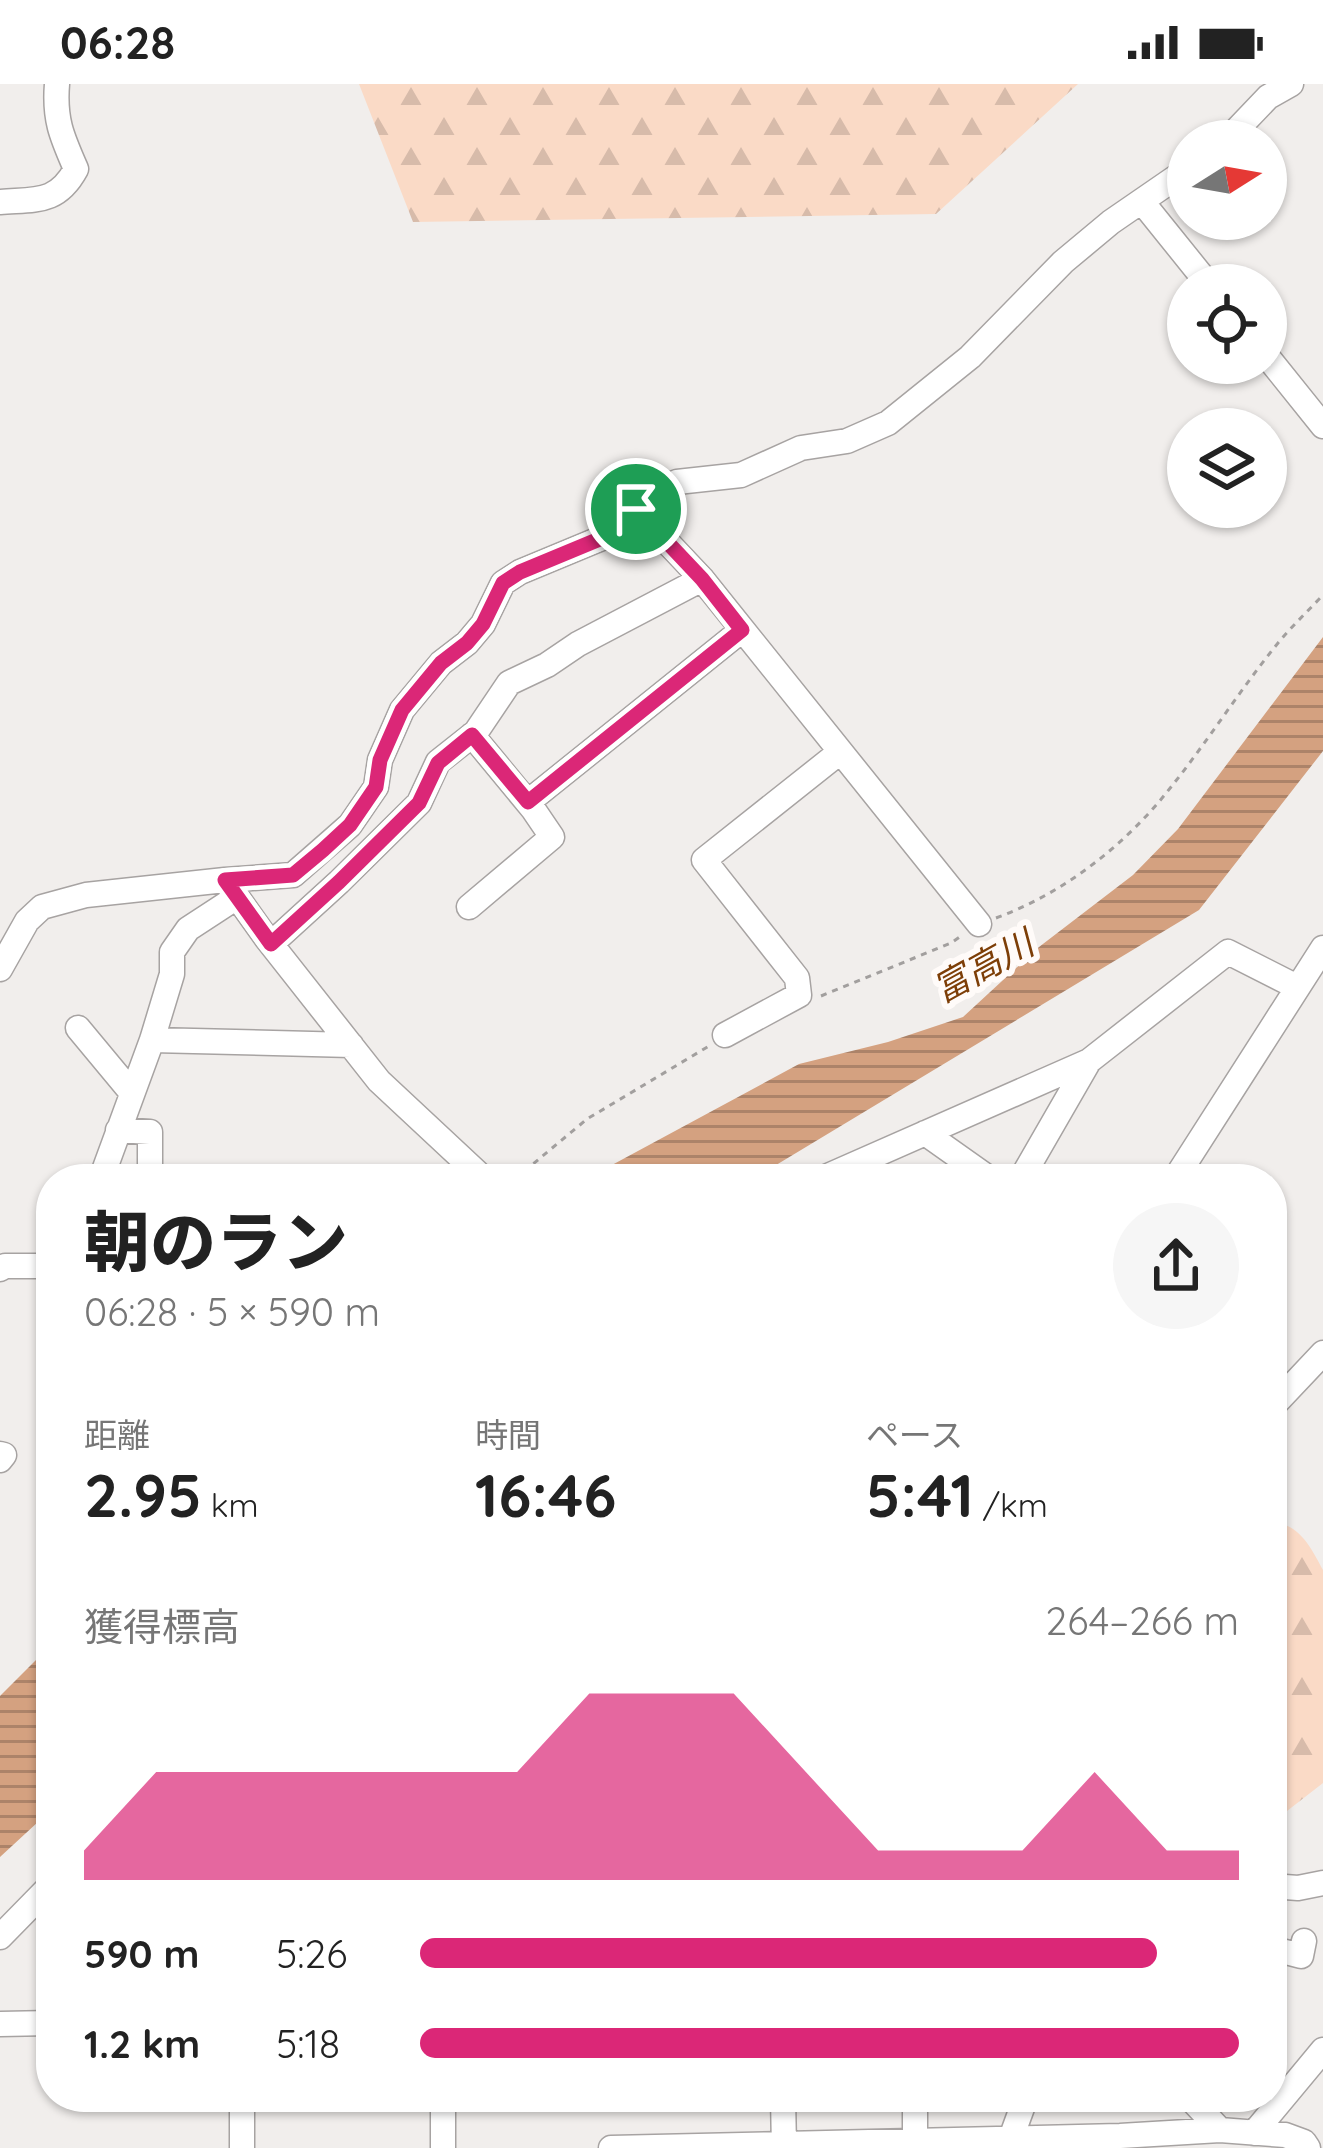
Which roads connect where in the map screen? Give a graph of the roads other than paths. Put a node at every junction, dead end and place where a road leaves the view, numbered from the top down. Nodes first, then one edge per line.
1 (58, 84) edge
2 (1291, 84) edge
3 (1270, 90) edge
4 (1244, 120) edge
5 (1167, 185) edge
6 (0, 202) edge
7 (1143, 203) junction
8 (1192, 264) edge
9 (1287, 381) edge
10 (1323, 426) edge
11 (636, 509) junction
12 (702, 579) junction
13 (742, 630) junction
14 (472, 735) junction
15 (840, 752) junction
16 (528, 802) junction
17 (231, 888) junction
18 (469, 908) dead end
19 (979, 924) road end
20 (271, 944) junction
21 (1323, 948) edge
22 (0, 969) edge
23 (1297, 987) junction
24 (78, 1028) dead end
25 (725, 1035) road end
26 (152, 1040) junction
27 (351, 1046) junction
28 (1089, 1060) junction
29 (132, 1094) junction
30 (118, 1130) junction
31 (925, 1133) junction
32 (885, 1151) junction
33 (106, 1164) edge
34 (150, 1164) edge
35 (468, 1164) edge
36 (855, 1164) edge
37 (876, 1164) edge
38 (969, 1164) edge
39 (1030, 1164) edge
40 (1185, 1164) edge
41 (2, 1261) edge
42 (36, 1265) edge
43 (1323, 1353) edge
44 (1287, 1391) edge
45 (1323, 1883) edge
46 (1287, 1887) edge
47 (36, 1902) edge
48 (0, 1937) edge
49 (1304, 1942) dead end
50 (1287, 1952) edge
51 (36, 2023) edge
52 (0, 2024) edge
53 (1323, 2050) edge
54 (1287, 2093) edge
55 (242, 2112) edge
56 (443, 2112) edge
57 (783, 2112) edge
58 (915, 2112) edge
59 (1021, 2112) edge
60 (1203, 2112) edge
61 (1271, 2112) edge
62 (1220, 2130) junction
63 (1254, 2133) junction
64 (1011, 2138) junction
65 (1120, 2142) edge
66 (915, 2144) edge
67 (784, 2147) edge
68 (242, 2148) edge
69 (443, 2148) edge
70 (611, 2148) edge
71 (1307, 2148) edge

1 - 6 street
2 - 3 street
3 - 4 street
5 - 7 street
7 - 8 street
7 - 11 street
9 - 10 street
11 - 12 street
11 - 17 street
12 - 13 street
12 - 14 street
13 - 15 street
13 - 16 street
14 - 16 street
14 - 20 street
15 - 19 street
15 - 25 street
16 - 18 street
17 - 20 street
17 - 22 street
17 - 26 street
20 - 27 street
21 - 23 street
23 - 28 street
23 - 40 street
24 - 29 street
26 - 27 street
26 - 29 street
27 - 35 street
28 - 31 street
28 - 39 street
29 - 30 street
30 - 33 street
30 - 34 street
31 - 32 street
31 - 38 street
32 - 36 street
32 - 37 street
41 - 42 street
43 - 44 street
45 - 46 street
47 - 48 street
49 - 50 street
51 - 52 street
53 - 54 street
55 - 68 street
56 - 69 street
57 - 67 street
58 - 66 street
59 - 64 street
60 - 62 street
61 - 63 street
62 - 63 street
62 - 65 street
63 - 71 street
64 - 65 street
64 - 66 street
66 - 67 street
67 - 70 street

